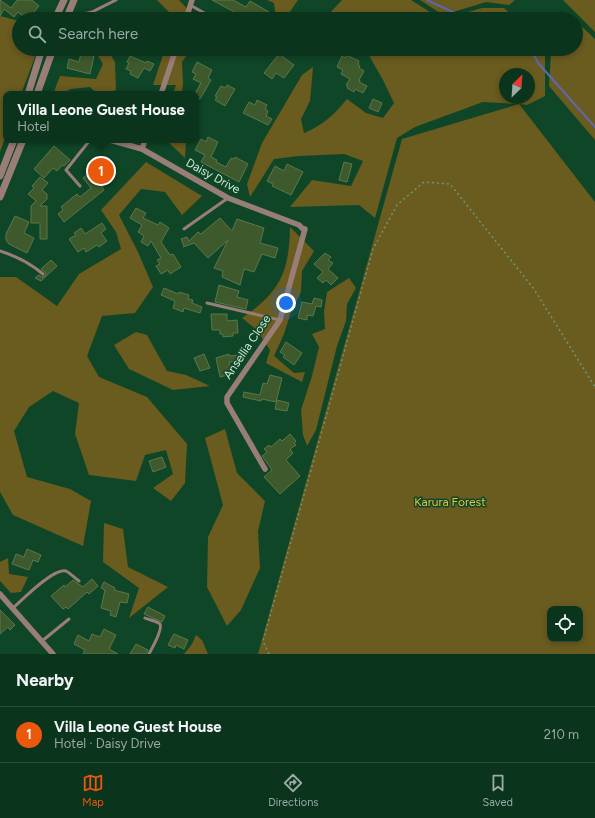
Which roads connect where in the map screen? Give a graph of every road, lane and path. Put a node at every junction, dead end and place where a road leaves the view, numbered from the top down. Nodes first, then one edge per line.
1 (64, 0) edge
2 (74, 0) edge
3 (116, 0) edge
4 (191, 3) edge
5 (58, 12) edge
6 (69, 12) edge
7 (92, 12) edge
8 (204, 12) edge
9 (40, 56) edge
10 (51, 56) edge
11 (174, 56) edge
12 (29, 91) edge
13 (38, 91) edge
14 (162, 91) edge
15 (13, 143) edge
16 (22, 143) edge
17 (88, 143) edge
18 (121, 143) edge
19 (144, 143) edge
20 (142, 149) junction
21 (0, 176) edge
22 (80, 186) dead end
23 (0, 197) edge
24 (228, 198) junction
25 (184, 228) dead end
26 (304, 230) joint
27 (0, 251) edge
28 (42, 274) dead end
29 (207, 303) dead end
30 (280, 320) junction
31 (595, 387) edge
32 (265, 469) dead end
33 (79, 581) dead end
34 (0, 594) edge
35 (13, 608) junction
36 (145, 618) dead end
37 (69, 619) dead end
38 (42, 641) junction
39 (53, 654) edge
40 (149, 654) edge
41 (269, 654) edge

1 - 5 street
2 - 6 street
3 - 7 lane
4 - 8 lane
9 - 12 street
10 - 13 street
11 - 14 street
15 - 21 street
16 - 23 street
17 - 22 lane
18 - 20 street, Daisy Drive
19 - 20 street
20 - 24 street, Daisy Drive
24 - 25 lane
24 - 26 street, Daisy Drive
26 - 30 street, Ansellia Close
27 - 28 lane
29 - 30 lane
30 - 32 street, Ansellia Close
31 - 41 path
33 - 35 lane
34 - 35 street
35 - 38 street
36 - 40 lane
37 - 38 lane
38 - 39 street

